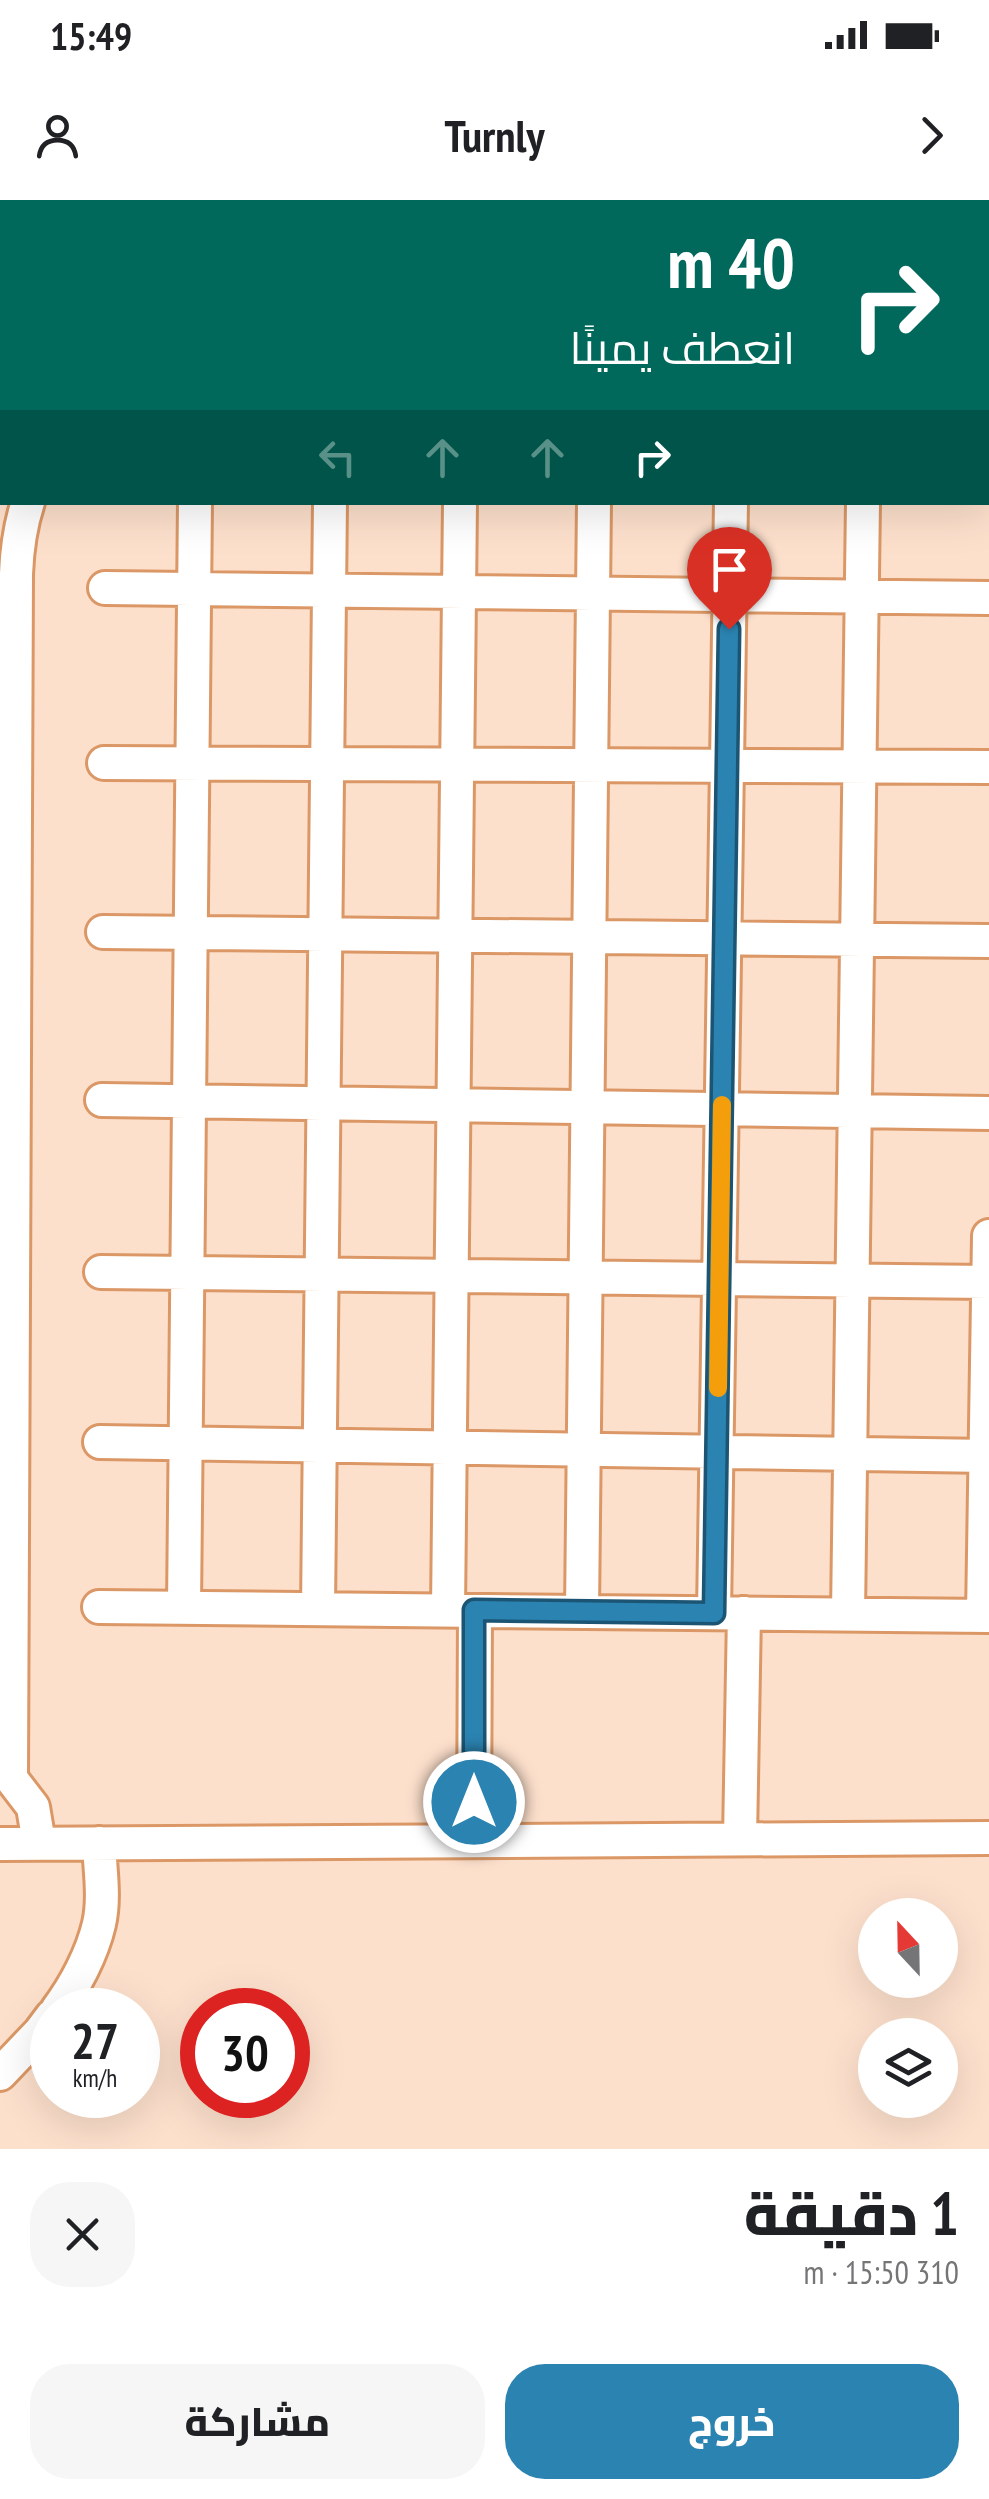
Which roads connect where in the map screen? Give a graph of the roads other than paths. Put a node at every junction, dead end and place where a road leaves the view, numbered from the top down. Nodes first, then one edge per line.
1 (27, 505) edge
2 (196, 505) edge
3 (330, 505) edge
4 (460, 505) edge
5 (594, 505) edge
6 (730, 505) edge
7 (863, 505) edge
8 (105, 588) dead end
9 (195, 589) junction
10 (329, 591) junction
11 (459, 592) junction
12 (593, 593) junction
13 (730, 595) junction
14 (862, 597) junction
15 (989, 598) edge
16 (104, 763) dead end
17 (193, 763) junction
18 (327, 764) junction
19 (458, 764) junction
20 (591, 765) junction
21 (726, 766) junction
22 (859, 766) junction
23 (989, 767) edge
24 (103, 932) dead end
25 (191, 933) junction
26 (325, 934) junction
27 (456, 936) junction
28 (589, 937) junction
29 (724, 938) junction
30 (857, 940) junction
31 (989, 941) edge
32 (102, 1100) dead end
33 (189, 1101) junction
34 (323, 1103) junction
35 (454, 1105) junction
36 (587, 1107) junction
37 (722, 1109) junction
38 (854, 1111) junction
39 (989, 1113) edge
40 (989, 1236) edge
41 (101, 1272) dead end
42 (187, 1272) junction
43 (321, 1274) junction
44 (452, 1276) junction
45 (586, 1277) junction
46 (719, 1279) junction
47 (852, 1280) junction
48 (989, 1282) edge
49 (100, 1442) dead end
50 (186, 1443) junction
51 (319, 1446) junction
52 (450, 1448) junction
53 (584, 1450) junction
54 (717, 1452) junction
55 (850, 1454) junction
56 (987, 1456) edge
57 (99, 1607) dead end
58 (184, 1608) junction
59 (318, 1609) junction
60 (462, 1610) junction
61 (582, 1611) junction
62 (729, 1613) junction
63 (848, 1614) junction
64 (986, 1616) edge
65 (6, 1770) edge
66 (989, 1838) edge
67 (740, 1839) junction
68 (474, 1840) junction
69 (39, 1843) junction
70 (99, 1843) junction
71 (0, 1844) edge
72 (70, 1988) edge
73 (30, 2042) edge
74 (0, 2074) edge

1 - 65 street
2 - 9 street
3 - 10 street
4 - 11 street
5 - 12 street
6 - 13 street
7 - 14 street
8 - 9 street
9 - 10 street
9 - 17 street
10 - 11 street
10 - 18 street
11 - 12 street
11 - 19 street
12 - 13 street
12 - 20 street
13 - 14 street
13 - 21 street
14 - 15 street
14 - 22 street
16 - 17 street
17 - 18 street
17 - 25 street
18 - 19 street
18 - 26 street
19 - 20 street
19 - 27 street
20 - 21 street
20 - 28 street
21 - 22 street
21 - 29 street
22 - 23 street
22 - 30 street
24 - 25 street
25 - 26 street
25 - 33 street
26 - 27 street
26 - 34 street
27 - 28 street
27 - 35 street
28 - 29 street
28 - 36 street
29 - 30 street
29 - 37 street
30 - 31 street
30 - 38 street
32 - 33 street
33 - 34 street
33 - 42 street
34 - 35 street
34 - 43 street
35 - 36 street
35 - 44 street
36 - 37 street
36 - 45 street
37 - 38 street
37 - 46 street
38 - 39 street
38 - 47 street
40 - 48 street
41 - 42 street
42 - 43 street
42 - 50 street
43 - 44 street
43 - 51 street
44 - 45 street
44 - 52 street
45 - 46 street
45 - 53 street
46 - 47 street
46 - 54 street
47 - 48 street
47 - 55 street
48 - 56 street
49 - 50 street
50 - 51 street
50 - 58 street
51 - 52 street
51 - 59 street
52 - 53 street
52 - 60 street
53 - 54 street
53 - 61 street
54 - 55 street
54 - 62 street
55 - 56 street
55 - 63 street
56 - 64 street
57 - 58 street
58 - 59 street
59 - 60 street
60 - 61 street
60 - 68 street
61 - 62 street
62 - 63 street
62 - 67 street
63 - 64 street
65 - 69 street
66 - 67 street
67 - 68 street
68 - 70 street
69 - 70 street
69 - 71 street
70 - 72 street
73 - 74 street

